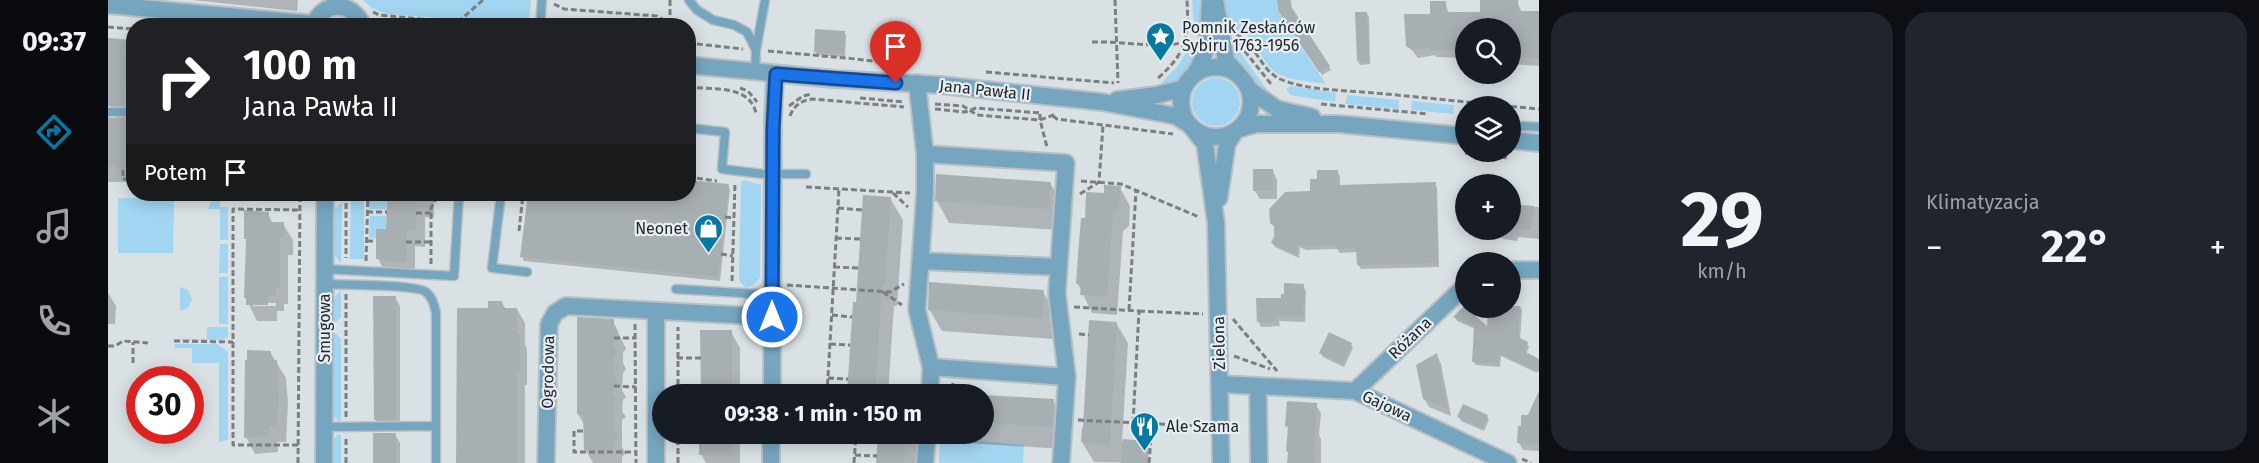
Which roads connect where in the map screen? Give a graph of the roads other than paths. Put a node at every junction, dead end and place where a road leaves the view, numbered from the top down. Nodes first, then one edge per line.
1 (542, 0) edge
2 (688, 0) edge
3 (765, 0) edge
4 (1210, 0) edge
5 (1215, 0) edge
6 (332, 2) edge
7 (108, 5) edge
8 (242, 18) edge
9 (318, 18) edge
10 (366, 18) edge
11 (541, 18) edge
12 (1218, 39) junction
13 (756, 50) junction
14 (696, 66) edge
15 (754, 72) junction
16 (1195, 73) junction
17 (776, 74) junction
18 (1238, 74) junction
19 (917, 83) junction
20 (1184, 88) junction
21 (1250, 90) junction
22 (1101, 102) junction
23 (108, 112) edge
24 (126, 112) edge
25 (1339, 124) junction
26 (1521, 127) edge
27 (1539, 127) edge
28 (696, 129) edge
29 (1186, 129) junction
30 (1237, 131) junction
31 (1455, 135) edge
32 (1521, 141) edge
33 (1539, 143) edge
34 (926, 154) junction
35 (773, 174) junction
36 (806, 174) dead end
37 (325, 201) edge
38 (459, 201) edge
39 (500, 201) edge
40 (1211, 221) junction
41 (921, 261) junction
42 (1059, 267) junction
43 (1521, 270) edge
44 (1539, 270) edge
45 (527, 272) dead end
46 (324, 277) junction
47 (676, 289) dead end
48 (778, 290) junction
49 (1455, 296) edge
50 (656, 311) junction
51 (772, 317) junction
52 (931, 368) junction
53 (1066, 377) junction
54 (772, 384) edge
55 (930, 384) edge
56 (1226, 384) junction
57 (1258, 386) junction
58 (1355, 391) junction
59 (436, 426) junction
60 (324, 427) junction
61 (771, 444) edge
62 (926, 444) edge
63 (1515, 461) edge
64 (324, 463) edge
65 (436, 463) edge
66 (546, 463) edge
67 (656, 463) edge
68 (771, 463) edge
69 (925, 463) edge
70 (1061, 463) edge
71 (1221, 463) edge
72 (1259, 463) edge

1 - 11 lane
2 - 13 lane
3 - 13 lane
4 - 12 street
5 - 12 street
6 - 9 street
6 - 10 street
7 - 8 street
12 - 16 street
12 - 18 street
13 - 15 lane
14 - 15 street, Jana Pawła II
15 - 17 street, Jana Pawła II
16 - 18 street
16 - 20 street
17 - 19 street, Jana Pawła II
17 - 35 street
18 - 21 street
19 - 22 street, Jana Pawła II
19 - 34 street
20 - 22 street, Jana Pawła II
20 - 29 street
21 - 25 street
21 - 30 street
22 - 29 street, Jana Pawła II
23 - 24 lane
25 - 30 street
25 - 31 street
26 - 27 lane
28 - 35 lane
29 - 30 street
29 - 40 street, Zielona
30 - 40 street, Zielona
32 - 33 street
34 - 41 street
34 - 42 street
35 - 36 lane
35 - 48 street
37 - 46 street, Smugowa
38 - 46 lane
39 - 45 lane
40 - 56 street, Zielona
41 - 42 street
41 - 52 street
42 - 53 street
43 - 44 street
46 - 59 lane
46 - 60 street, Smugowa
47 - 48 lane
48 - 51 street
49 - 58 street, Różana
50 - 51 street, Ogrodowa
50 - 66 street, Ogrodowa
50 - 67 street
51 - 54 street
52 - 53 street
52 - 55 street
53 - 70 street
56 - 57 street, Gajowa
56 - 71 street, Zielona
57 - 58 street, Gajowa
57 - 72 street
58 - 63 street, Gajowa
59 - 60 lane
59 - 65 lane
60 - 64 street, Smugowa
61 - 68 street
62 - 69 street

